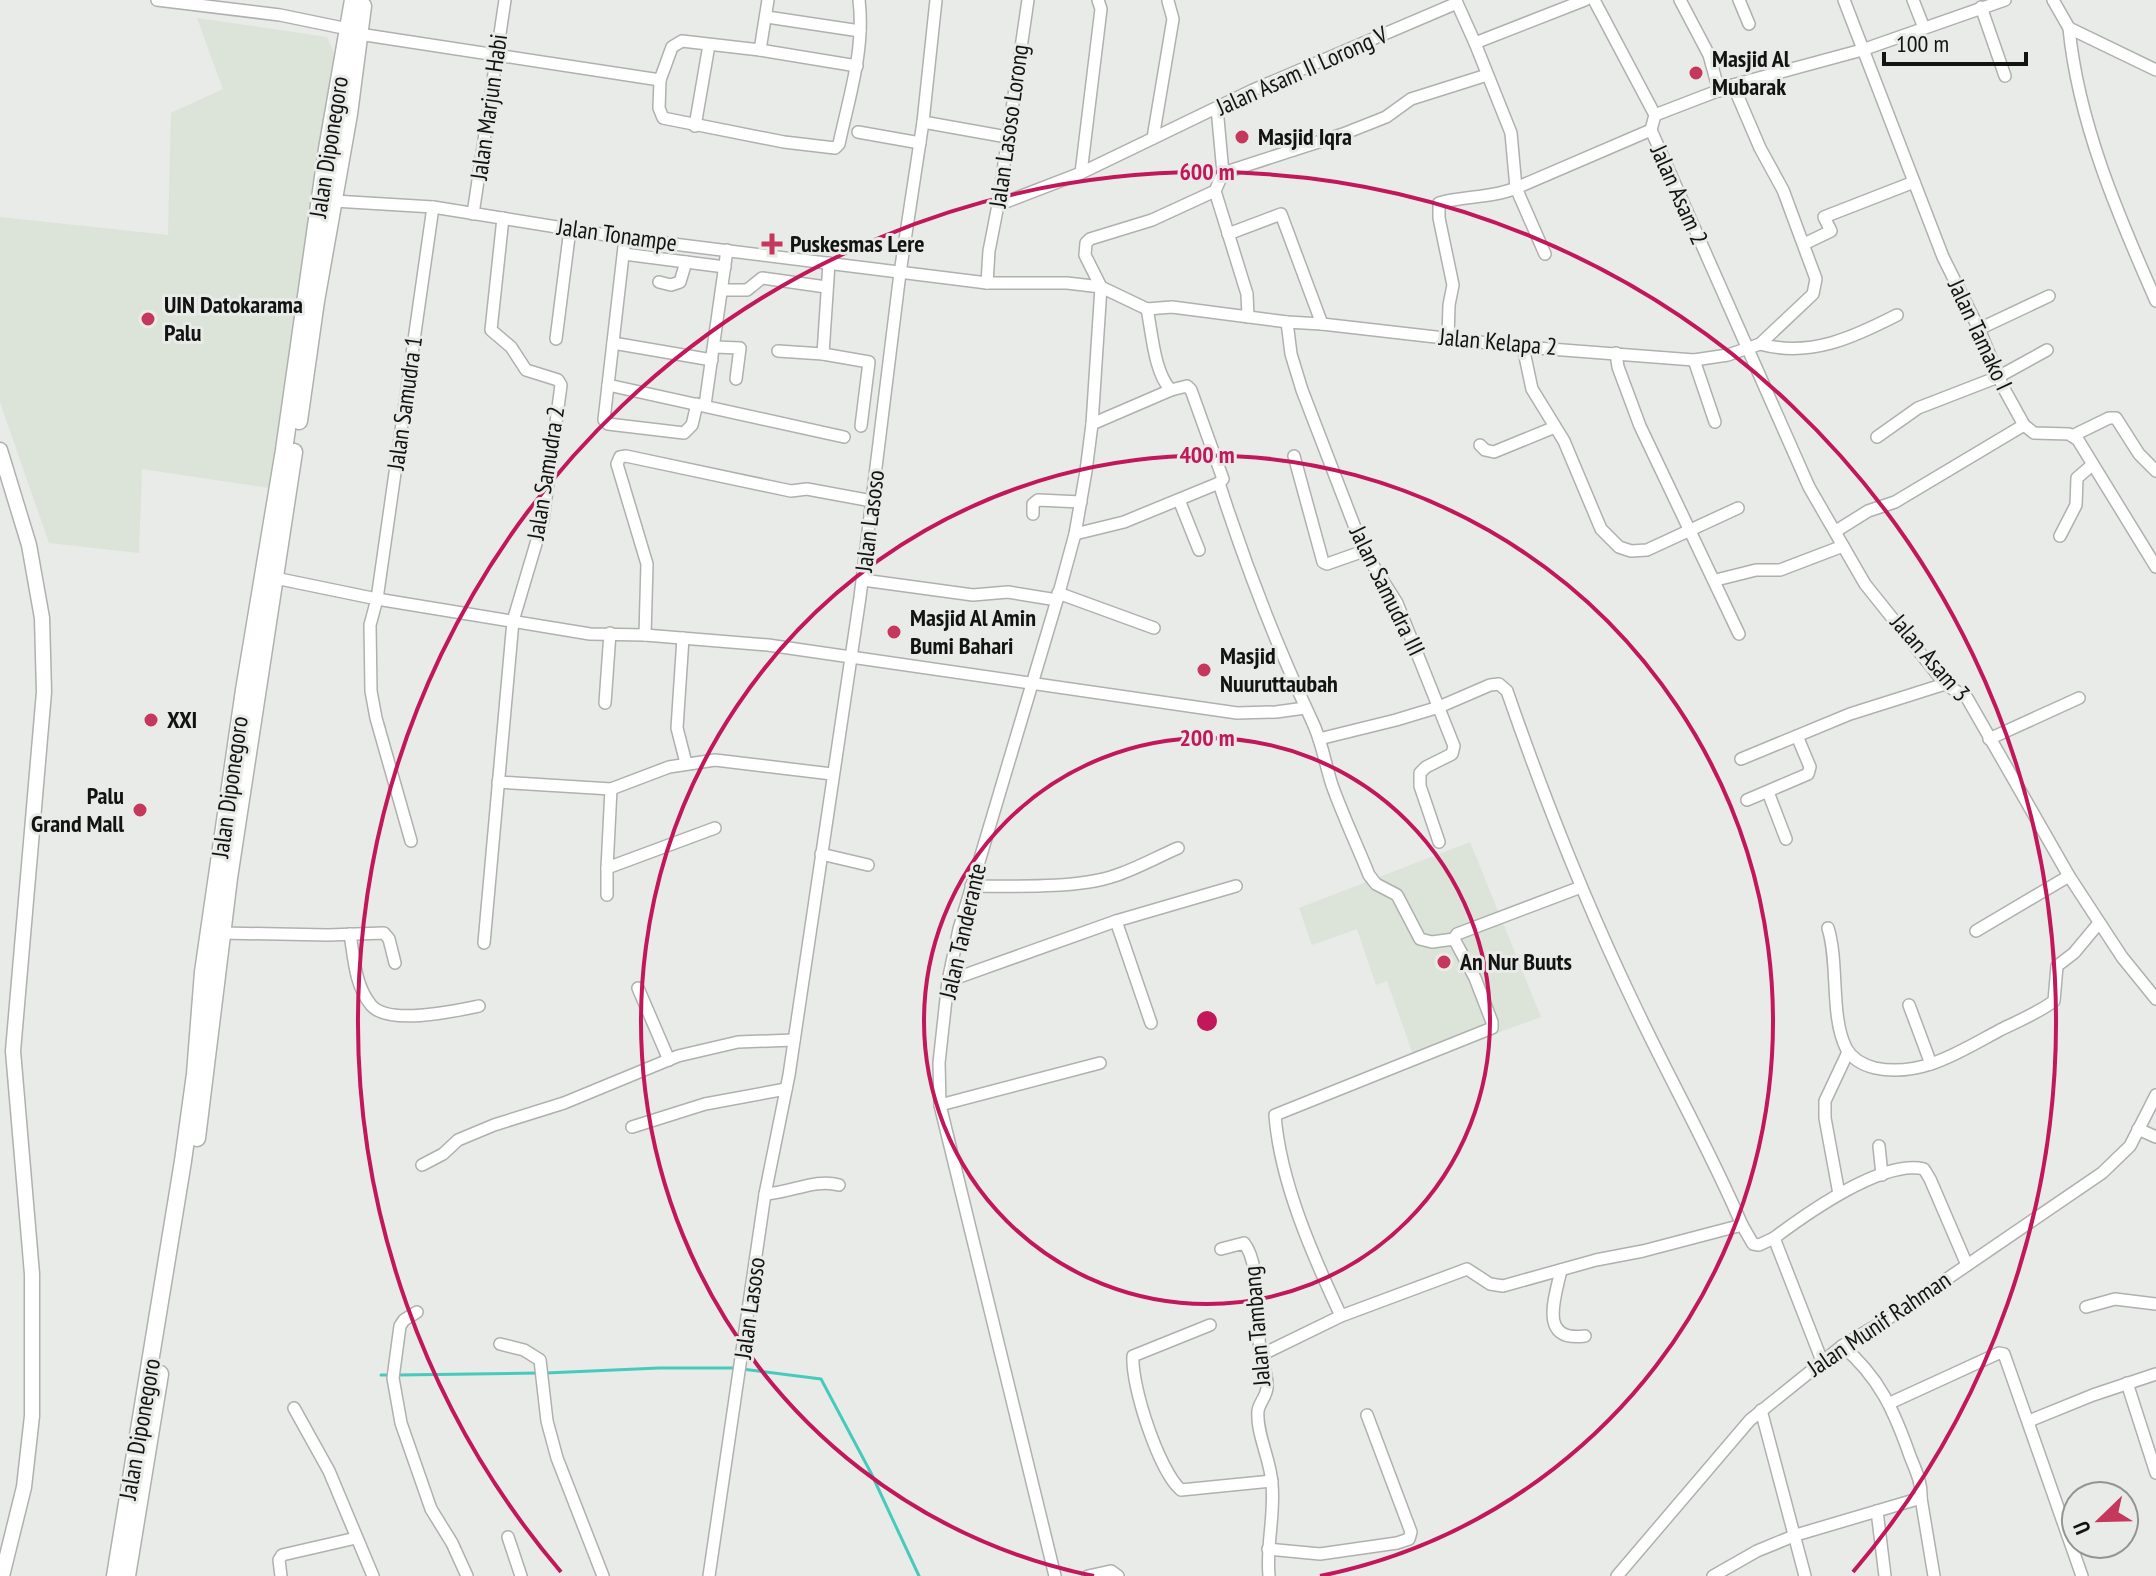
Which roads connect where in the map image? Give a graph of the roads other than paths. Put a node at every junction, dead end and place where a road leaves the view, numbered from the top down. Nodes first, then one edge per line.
1 (157, 0) edge
2 (353, 0) edge
3 (364, 0) edge
4 (505, 0) edge
5 (768, 0) edge
6 (859, 0) edge
7 (936, 0) edge
8 (1028, 0) edge
9 (1098, 0) edge
10 (1585, 0) edge
11 (1594, 0) edge
12 (1680, 0) edge
13 (1739, 0) edge
14 (1844, 0) edge
15 (1913, 0) edge
16 (2005, 0) edge
17 (2053, 0) edge
18 (1168, 1) edge
19 (1457, 2) edge
20 (1981, 7) junction
21 (767, 17) junction
22 (1749, 24) dead end
23 (1924, 28) junction
24 (2069, 28) junction
25 (860, 31) junction
26 (353, 32) junction
27 (1475, 43) junction
28 (709, 45) junction
29 (760, 50) junction
30 (1862, 50) junction
31 (497, 56) junction
32 (857, 66) junction
33 (2156, 70) edge
34 (1487, 75) junction
35 (2005, 76) dead end
36 (660, 80) junction
37 (1733, 85) junction
38 (1719, 91) junction
39 (1217, 108) junction
40 (1655, 115) junction
41 (923, 122) junction
42 (695, 126) junction
43 (1651, 130) junction
44 (858, 132) dead end
45 (1007, 137) junction
46 (1153, 138) junction
47 (920, 143) junction
48 (335, 149) junction
49 (1081, 173) junction
50 (1223, 173) junction
51 (1914, 182) junction
52 (1516, 188) junction
53 (1215, 191) junction
54 (334, 201) junction
55 (998, 205) junction
56 (433, 207) junction
57 (473, 214) junction
58 (503, 218) junction
59 (570, 229) junction
60 (1228, 234) junction
61 (625, 238) junction
62 (1804, 244) junction
63 (727, 250) junction
64 (624, 254) junction
65 (1545, 254) dead end
66 (686, 262) junction
67 (829, 263) junction
68 (725, 267) junction
69 (900, 273) junction
70 (659, 282) dead end
71 (987, 283) junction
72 (826, 287) junction
73 (1101, 287) junction
74 (722, 290) junction
75 (2049, 296) dead end
76 (2156, 301) edge
77 (1147, 309) junction
78 (1897, 315) dead end
79 (1248, 317) junction
80 (1287, 322) junction
81 (1322, 324) junction
82 (1979, 329) junction
83 (1448, 338) junction
84 (556, 339) dead end
85 (613, 343) junction
86 (1760, 344) junction
87 (1523, 347) junction
88 (1747, 349) junction
89 (2047, 350) dead end
90 (778, 351) dead end
91 (1616, 353) junction
92 (714, 354) junction
93 (823, 354) junction
94 (1694, 360) junction
95 (1998, 377) junction
96 (736, 379) dead end
97 (608, 385) junction
98 (1171, 390) junction
99 (701, 405) junction
100 (1715, 422) dead end
101 (1092, 424) junction
102 (2024, 425) junction
103 (861, 426) dead end
104 (1555, 427) junction
105 (2072, 436) junction
106 (844, 437) dead end
107 (1877, 437) dead end
108 (1480, 445) dead end
109 (0, 450) edge
110 (1294, 456) dead end
111 (2092, 465) junction
112 (2156, 471) edge
113 (1219, 483) junction
114 (1179, 500) junction
115 (872, 501) junction
116 (1081, 502) junction
117 (1738, 508) dead end
118 (1033, 514) dead end
119 (1691, 530) junction
120 (1836, 531) junction
121 (1075, 534) junction
122 (2060, 536) dead end
123 (1843, 546) junction
124 (1199, 550) dead end
125 (1364, 551) junction
126 (2156, 567) edge
127 (275, 578) junction
128 (863, 580) junction
129 (1716, 580) junction
130 (1058, 597) junction
131 (377, 599) junction
132 (513, 621) junction
133 (1154, 628) dead end
134 (610, 633) junction
135 (1739, 634) dead end
136 (645, 635) junction
137 (683, 638) junction
138 (851, 656) junction
139 (1033, 684) junction
140 (1945, 684) junction
141 (2079, 698) dead end
142 (605, 703) dead end
143 (1439, 707) junction
144 (1305, 708) junction
145 (1797, 736) junction
146 (1319, 739) junction
147 (1989, 739) junction
148 (1741, 759) dead end
149 (686, 763) junction
150 (832, 774) junction
151 (498, 782) junction
152 (611, 789) junction
153 (1768, 792) junction
154 (1747, 800) dead end
155 (715, 828) dead end
156 (1786, 839) dead end
157 (411, 841) dead end
158 (1439, 842) dead end
159 (1178, 848) dead end
160 (821, 854) junction
161 (868, 865) dead end
162 (607, 868) junction
163 (2069, 876) junction
164 (971, 886) junction
165 (1236, 886) dead end
166 (1581, 887) junction
167 (607, 895) dead end
168 (1116, 921) junction
169 (2099, 923) junction
170 (1828, 928) dead end
171 (1976, 931) dead end
172 (222, 933) junction
173 (350, 934) junction
174 (1454, 939) junction
175 (484, 943) dead end
176 (395, 963) dead end
177 (948, 981) junction
178 (638, 988) dead end
179 (2156, 999) edge
180 (1909, 1005) dead end
181 (479, 1006) dead end
182 (1151, 1023) dead end
183 (794, 1040) junction
184 (1848, 1052) junction
185 (669, 1060) junction
186 (1100, 1063) dead end
187 (1931, 1064) junction
188 (786, 1089) junction
189 (2156, 1095) edge
190 (940, 1105) junction
191 (632, 1127) dead end
192 (2138, 1129) junction
193 (2156, 1137) edge
194 (1879, 1146) dead end
195 (422, 1165) dead end
196 (1882, 1175) junction
197 (839, 1185) dead end
198 (765, 1194) junction
199 (1839, 1194) junction
200 (1742, 1225) junction
201 (1774, 1238) junction
202 (1221, 1249) dead end
203 (1967, 1265) junction
204 (1561, 1270) junction
205 (2156, 1304) edge
206 (2086, 1307) dead end
207 (417, 1312) dead end
208 (1341, 1316) junction
209 (1210, 1325) dead end
210 (1585, 1336) dead end
211 (500, 1344) dead end
212 (1842, 1346) junction
213 (1261, 1355) junction
214 (1822, 1361) junction
215 (2156, 1374) edge
216 (2127, 1383) junction
217 (1890, 1403) junction
218 (294, 1408) dead end
219 (1761, 1410) junction
220 (1367, 1415) dead end
221 (2029, 1421) junction
222 (2156, 1473) edge
223 (1272, 1481) junction
224 (1921, 1498) junction
225 (1877, 1511) junction
226 (1796, 1535) junction
227 (508, 1537) dead end
228 (356, 1538) junction
229 (1268, 1549) junction
230 (2, 1576) edge
231 (115, 1576) edge
232 (127, 1576) edge
233 (281, 1576) edge
234 (373, 1576) edge
235 (467, 1576) edge
236 (521, 1576) edge
237 (603, 1576) edge
238 (709, 1576) edge
239 (1055, 1576) edge
240 (1088, 1576) edge
241 (1118, 1576) edge
242 (1269, 1576) edge
243 (1617, 1576) edge
244 (1713, 1576) edge
245 (1805, 1576) edge
246 (1885, 1576) edge
247 (1934, 1576) edge
248 (2082, 1576) edge

1 - 26 street
2 - 26 highway, Jalan Diponegoro
3 - 26 highway, Jalan Diponegoro
4 - 31 street, Jalan Marjun Habi
5 - 21 street
6 - 25 street
7 - 41 street, Jalan Lasoso
8 - 45 street, Jalan Lasoso Lorong
9 - 49 street
10 - 27 street
11 - 40 street, Jalan Asam 2
12 - 38 street
13 - 22 street
14 - 30 street, Jalan Tamako I
15 - 23 street
16 - 20 street
17 - 24 street
18 - 46 street
19 - 27 street, Jalan Asam II Lorong V
19 - 39 street, Jalan Asam II Lorong V
20 - 23 street
20 - 35 street
21 - 25 street
21 - 29 street
23 - 30 street
24 - 33 street
24 - 76 street
25 - 32 street
26 - 31 street
26 - 48 highway, Jalan Diponegoro
27 - 34 street, Jalan Asam II Lorong V
28 - 29 street
28 - 36 street
28 - 42 street
29 - 32 street
30 - 37 street
30 - 51 street, Jalan Tamako I
31 - 36 street
31 - 57 street, Jalan Marjun Habi
32 - 42 street
34 - 50 street
34 - 52 street, Jalan Asam II Lorong V
36 - 42 street
37 - 38 street
37 - 62 street
38 - 40 street
39 - 46 street, Jalan Asam II Lorong V
39 - 50 street
40 - 43 street, Jalan Asam 2
41 - 45 street
41 - 47 street, Jalan Lasoso
43 - 52 street
43 - 88 street, Jalan Asam 2
44 - 47 street
45 - 55 street, Jalan Lasoso Lorong
46 - 49 street, Jalan Asam II Lorong V
47 - 69 street, Jalan Lasoso
48 - 54 highway, Jalan Diponegoro
48 - 231 highway, Jalan Diponegoro
49 - 55 street, Jalan Asam II Lorong V
50 - 53 street
51 - 62 street
51 - 82 street, Jalan Tamako I
52 - 65 street, Jalan Asam II Lorong V
52 - 83 street
53 - 60 street
53 - 73 street
54 - 56 street, Jalan Tonampe
54 - 127 highway, Jalan Diponegoro
55 - 71 street, Jalan Lasoso Lorong
56 - 57 street, Jalan Tonampe
56 - 131 street, Jalan Samudra 1
57 - 58 street, Jalan Tonampe
58 - 59 street, Jalan Tonampe
58 - 132 street, Jalan Samudra 2
59 - 61 street, Jalan Tonampe
59 - 84 street
60 - 79 street
60 - 81 street
61 - 63 street, Jalan Tonampe
61 - 64 street
62 - 86 street
63 - 67 street, Jalan Tonampe
63 - 68 street
64 - 66 street
64 - 85 street
66 - 68 street
66 - 70 street
67 - 69 street, Jalan Tonampe
67 - 72 street
68 - 74 street
69 - 71 street, Jalan Tonampe
69 - 115 street, Jalan Lasoso
71 - 73 street, Jalan Kelapa 2
72 - 74 street
72 - 93 street
73 - 77 street, Jalan Kelapa 2
73 - 101 street, Jalan Tanderante
74 - 92 street
75 - 82 street
77 - 79 street, Jalan Kelapa 2
77 - 98 street
78 - 86 street
79 - 80 street, Jalan Kelapa 2
80 - 81 street, Jalan Kelapa 2
80 - 125 street, Jalan Samudra III
81 - 83 street, Jalan Kelapa 2
82 - 95 street, Jalan Tamako I
83 - 87 street, Jalan Kelapa 2
85 - 92 street
85 - 97 street
86 - 88 street, Jalan Kelapa 2
87 - 91 street, Jalan Kelapa 2
87 - 104 street
88 - 94 street, Jalan Kelapa 2
88 - 120 street, Jalan Asam 3
89 - 95 street
90 - 93 street
91 - 94 street, Jalan Kelapa 2
91 - 119 street
92 - 96 street
92 - 99 street
93 - 103 street
94 - 100 street
95 - 102 street, Jalan Tamako I
95 - 107 street
97 - 99 street
97 - 99 street
98 - 101 street
98 - 113 street
99 - 106 street
101 - 116 street, Jalan Tanderante
102 - 105 street
102 - 120 street
104 - 108 street
104 - 119 street
105 - 111 street
105 - 112 street
109 - 230 main road
110 - 125 street
111 - 122 street
111 - 126 street
113 - 114 street
113 - 144 street
114 - 121 street
114 - 124 street
115 - 128 street, Jalan Lasoso
115 - 136 street
116 - 118 street
116 - 121 street, Jalan Tanderante
117 - 119 street
119 - 129 street
120 - 123 street, Jalan Asam 3
121 - 130 street, Jalan Tanderante
123 - 129 street
123 - 140 street, Jalan Asam 3
125 - 143 street, Jalan Samudra III
127 - 131 street
127 - 172 highway, Jalan Diponegoro
128 - 130 street
128 - 138 street, Jalan Lasoso
129 - 135 street
130 - 133 street
130 - 139 street, Jalan Tanderante
131 - 132 street
131 - 157 street, Jalan Samudra 1
132 - 134 street
132 - 151 street, Jalan Samudra 2
134 - 136 street
134 - 142 street
136 - 137 street
137 - 138 street
137 - 149 street
138 - 139 street
138 - 150 street, Jalan Lasoso
139 - 144 street
139 - 164 street, Jalan Tanderante
140 - 145 street
140 - 147 street, Jalan Asam 3
141 - 147 street
143 - 146 street
143 - 158 street, Jalan Samudra III
143 - 166 street
144 - 146 street
145 - 148 street
145 - 153 street
146 - 174 street
147 - 163 street, Jalan Asam 3
149 - 150 street
149 - 152 street
150 - 160 street, Jalan Lasoso
151 - 152 street
151 - 175 street, Jalan Samudra 2
152 - 162 street
153 - 154 street
153 - 156 street
155 - 162 street
159 - 164 street
160 - 161 street
160 - 183 street, Jalan Lasoso
162 - 167 street
163 - 169 street, Jalan Asam 3
163 - 171 street
164 - 177 street, Jalan Tanderante
165 - 168 street
166 - 174 street
166 - 200 street
168 - 177 street
168 - 182 street
169 - 179 street, Jalan Asam 3
169 - 187 street
170 - 184 street
172 - 173 street
172 - 232 highway, Jalan Diponegoro
173 - 176 street
173 - 181 street
174 - 208 street
177 - 190 street, Jalan Tanderante
178 - 185 street
180 - 187 street
183 - 185 street
183 - 188 street, Jalan Lasoso
184 - 187 street
184 - 199 street
185 - 195 street
186 - 190 street
188 - 191 street
188 - 198 street, Jalan Lasoso
189 - 192 street, Jalan Munif Rahman
190 - 239 street, Jalan Tanderante
192 - 193 street
192 - 203 street, Jalan Munif Rahman
194 - 196 street
196 - 199 street
196 - 203 street
197 - 198 street
198 - 238 street, Jalan Lasoso
199 - 201 street
200 - 201 street
200 - 204 street
201 - 214 street
202 - 213 street, Jalan Tambang
203 - 212 street, Jalan Munif Rahman
204 - 208 street
204 - 210 street
205 - 206 street
207 - 235 street
208 - 213 street
209 - 223 street
211 - 237 street
212 - 214 street, Jalan Munif Rahman
212 - 217 street
213 - 223 street, Jalan Tambang
214 - 219 street, Jalan Munif Rahman
215 - 216 street
216 - 221 street
216 - 222 street
217 - 221 street
217 - 224 street
218 - 228 street
219 - 226 street
219 - 243 street, Jalan Munif Rahman
220 - 229 street
221 - 248 street
223 - 229 street, Jalan Tambang
224 - 225 street
224 - 247 street
225 - 226 street
225 - 246 street
226 - 244 street
226 - 245 street
227 - 236 street
228 - 233 street
228 - 234 street
229 - 242 street, Jalan Tambang
240 - 241 street

